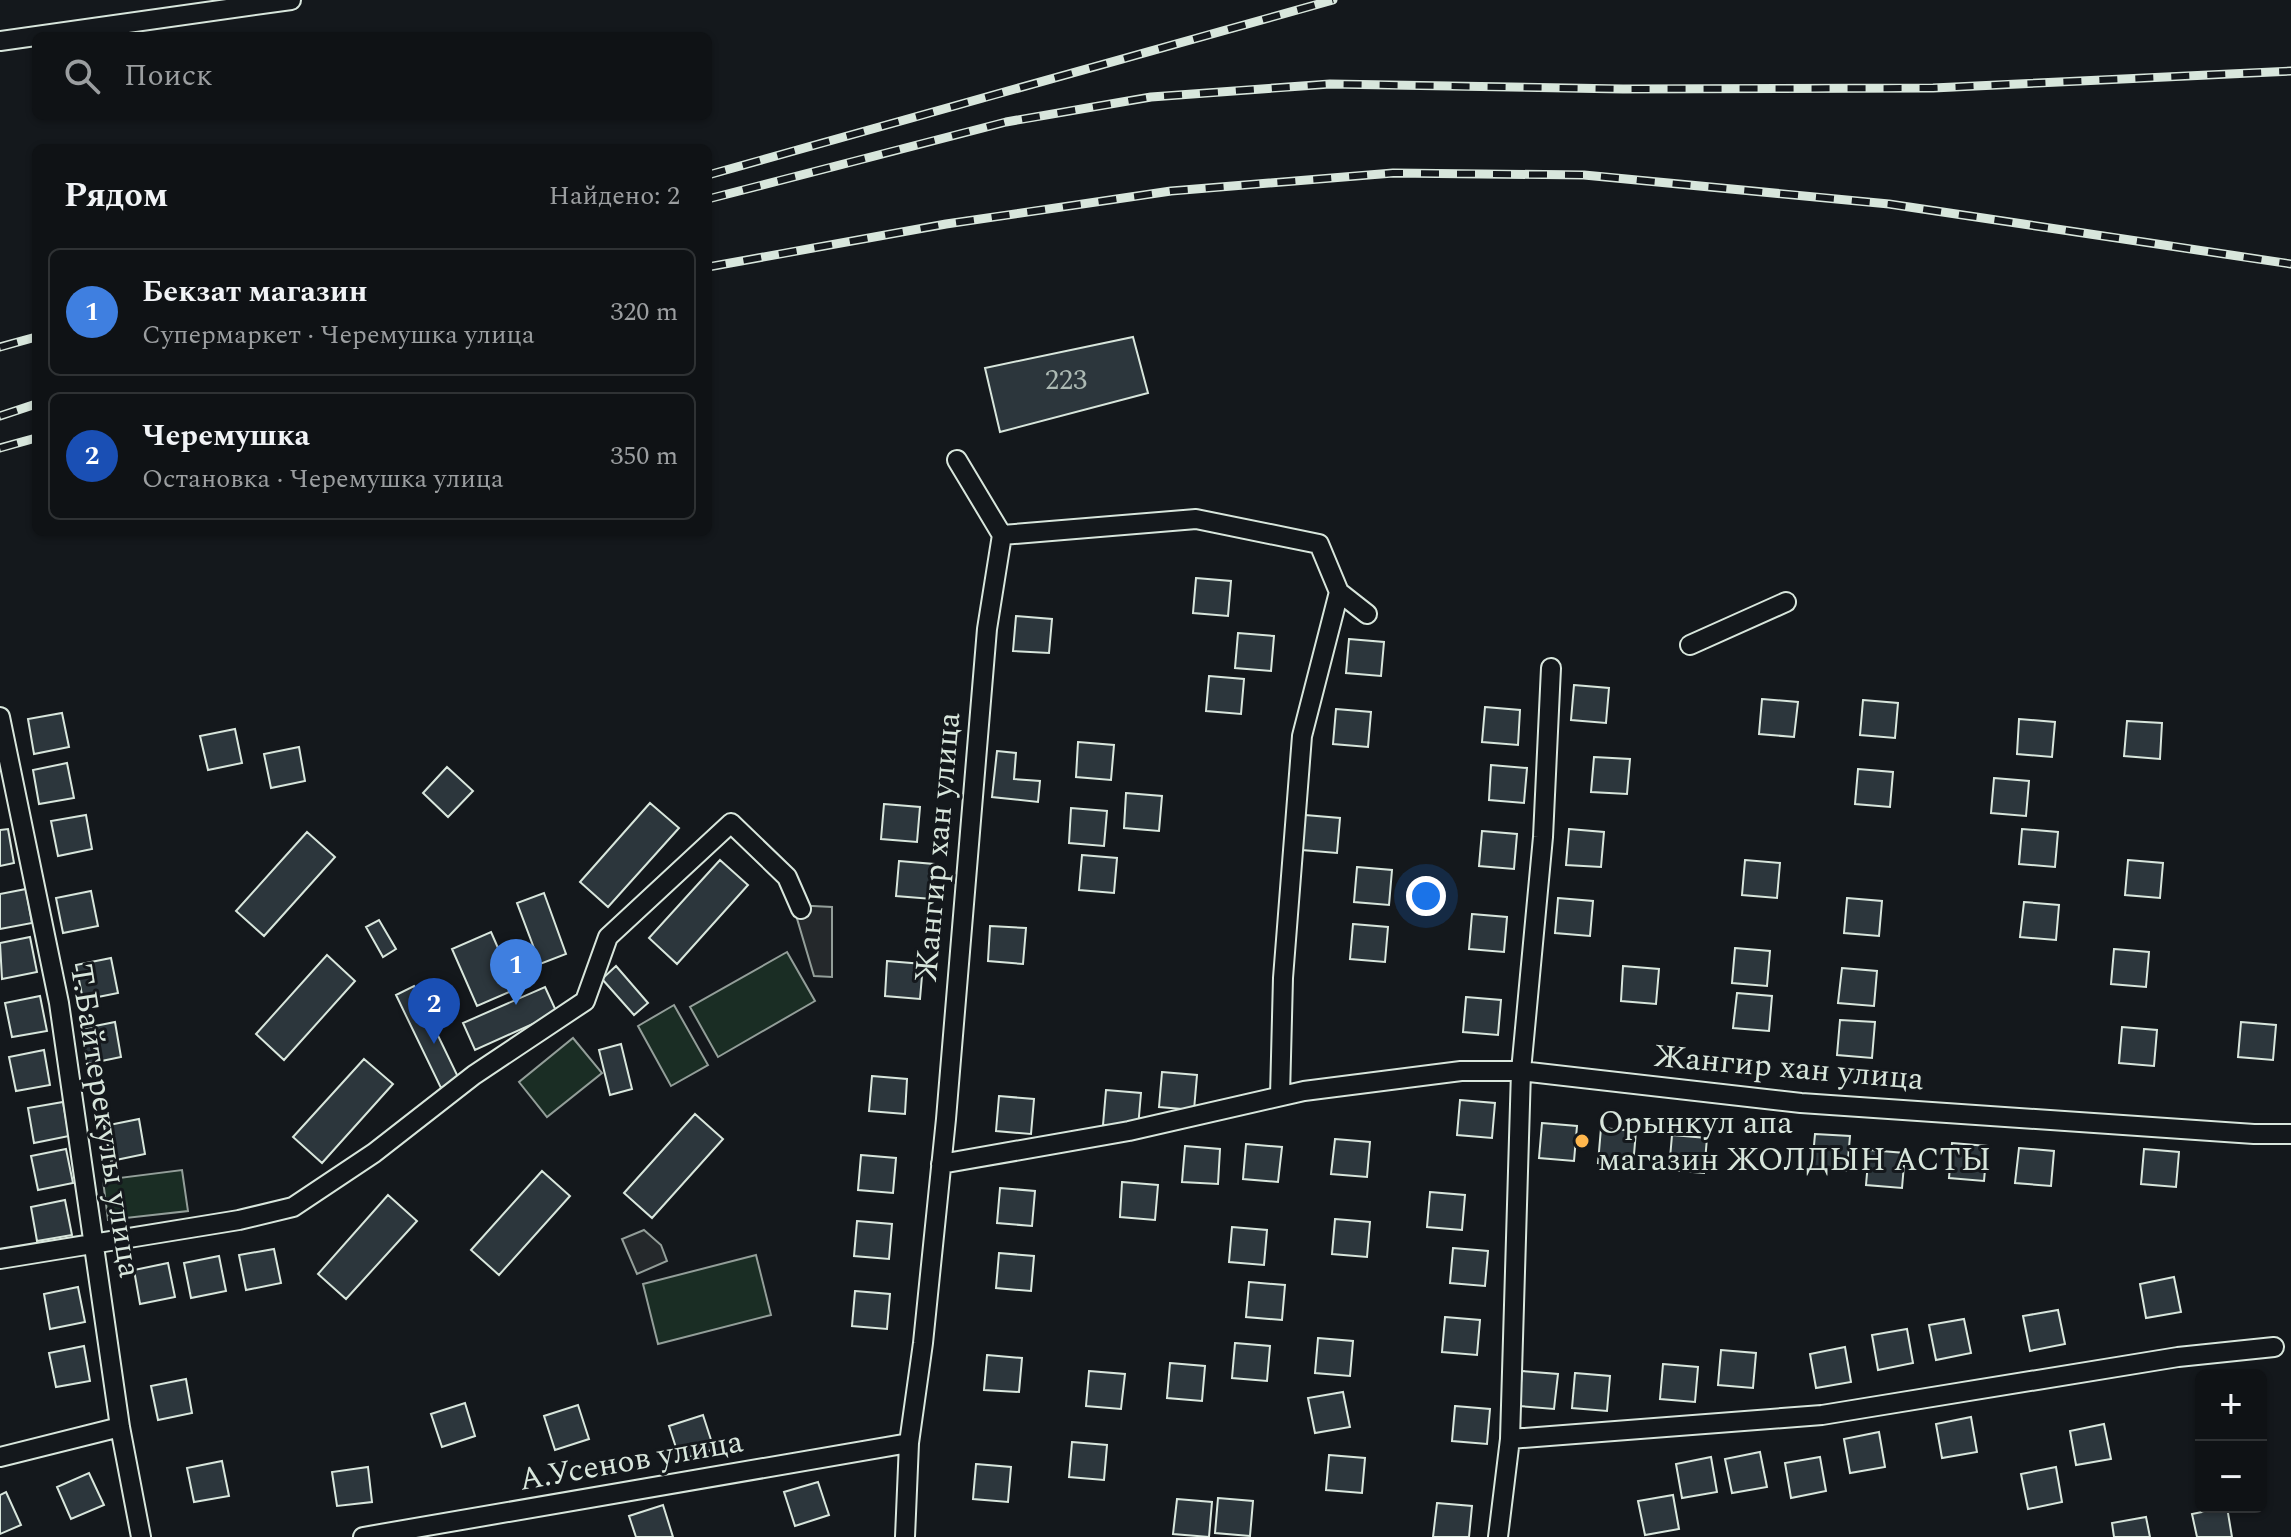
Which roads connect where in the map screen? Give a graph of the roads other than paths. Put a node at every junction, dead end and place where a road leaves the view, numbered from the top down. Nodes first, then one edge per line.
1 (291, 0) edge
2 (64, 32) edge
3 (32, 36) edge
4 (0, 41) edge
5 (957, 460) dead end
6 (1002, 535) junction
7 (1339, 592) junction
8 (1786, 602) dead end
9 (1367, 614) dead end
10 (1690, 645) dead end
11 (1551, 668) dead end
12 (0, 717) edge
13 (801, 909) dead end
14 (1521, 1071) junction
15 (1280, 1096) junction
16 (2291, 1134) edge
17 (941, 1164) junction
18 (94, 1242) junction
19 (0, 1259) edge
20 (2274, 1347) dead end
21 (120, 1427) junction
22 (1510, 1439) junction
23 (909, 1443) junction
24 (0, 1457) edge
25 (141, 1537) edge
26 (363, 1537) edge
27 (905, 1537) edge
28 (1498, 1537) edge

1 - 2 street
3 - 4 street
5 - 6 street
6 - 7 street
6 - 17 street, Жангир хан улица
7 - 9 street
7 - 15 street
8 - 10 street
11 - 14 street
12 - 18 street, Т.Байтерекулы улица
13 - 18 street
14 - 15 street, Жангир хан улица
14 - 16 street, Жангир хан улица
14 - 22 street
15 - 17 street, Жангир хан улица
17 - 23 street, Жангир хан улица
18 - 19 street
18 - 21 street, Т.Байтерекулы улица
20 - 22 street
21 - 24 street
21 - 25 street, Т.Байтерекулы улица
22 - 28 street
23 - 26 street, А.Усенов улица
23 - 27 street, Жангир хан улица

